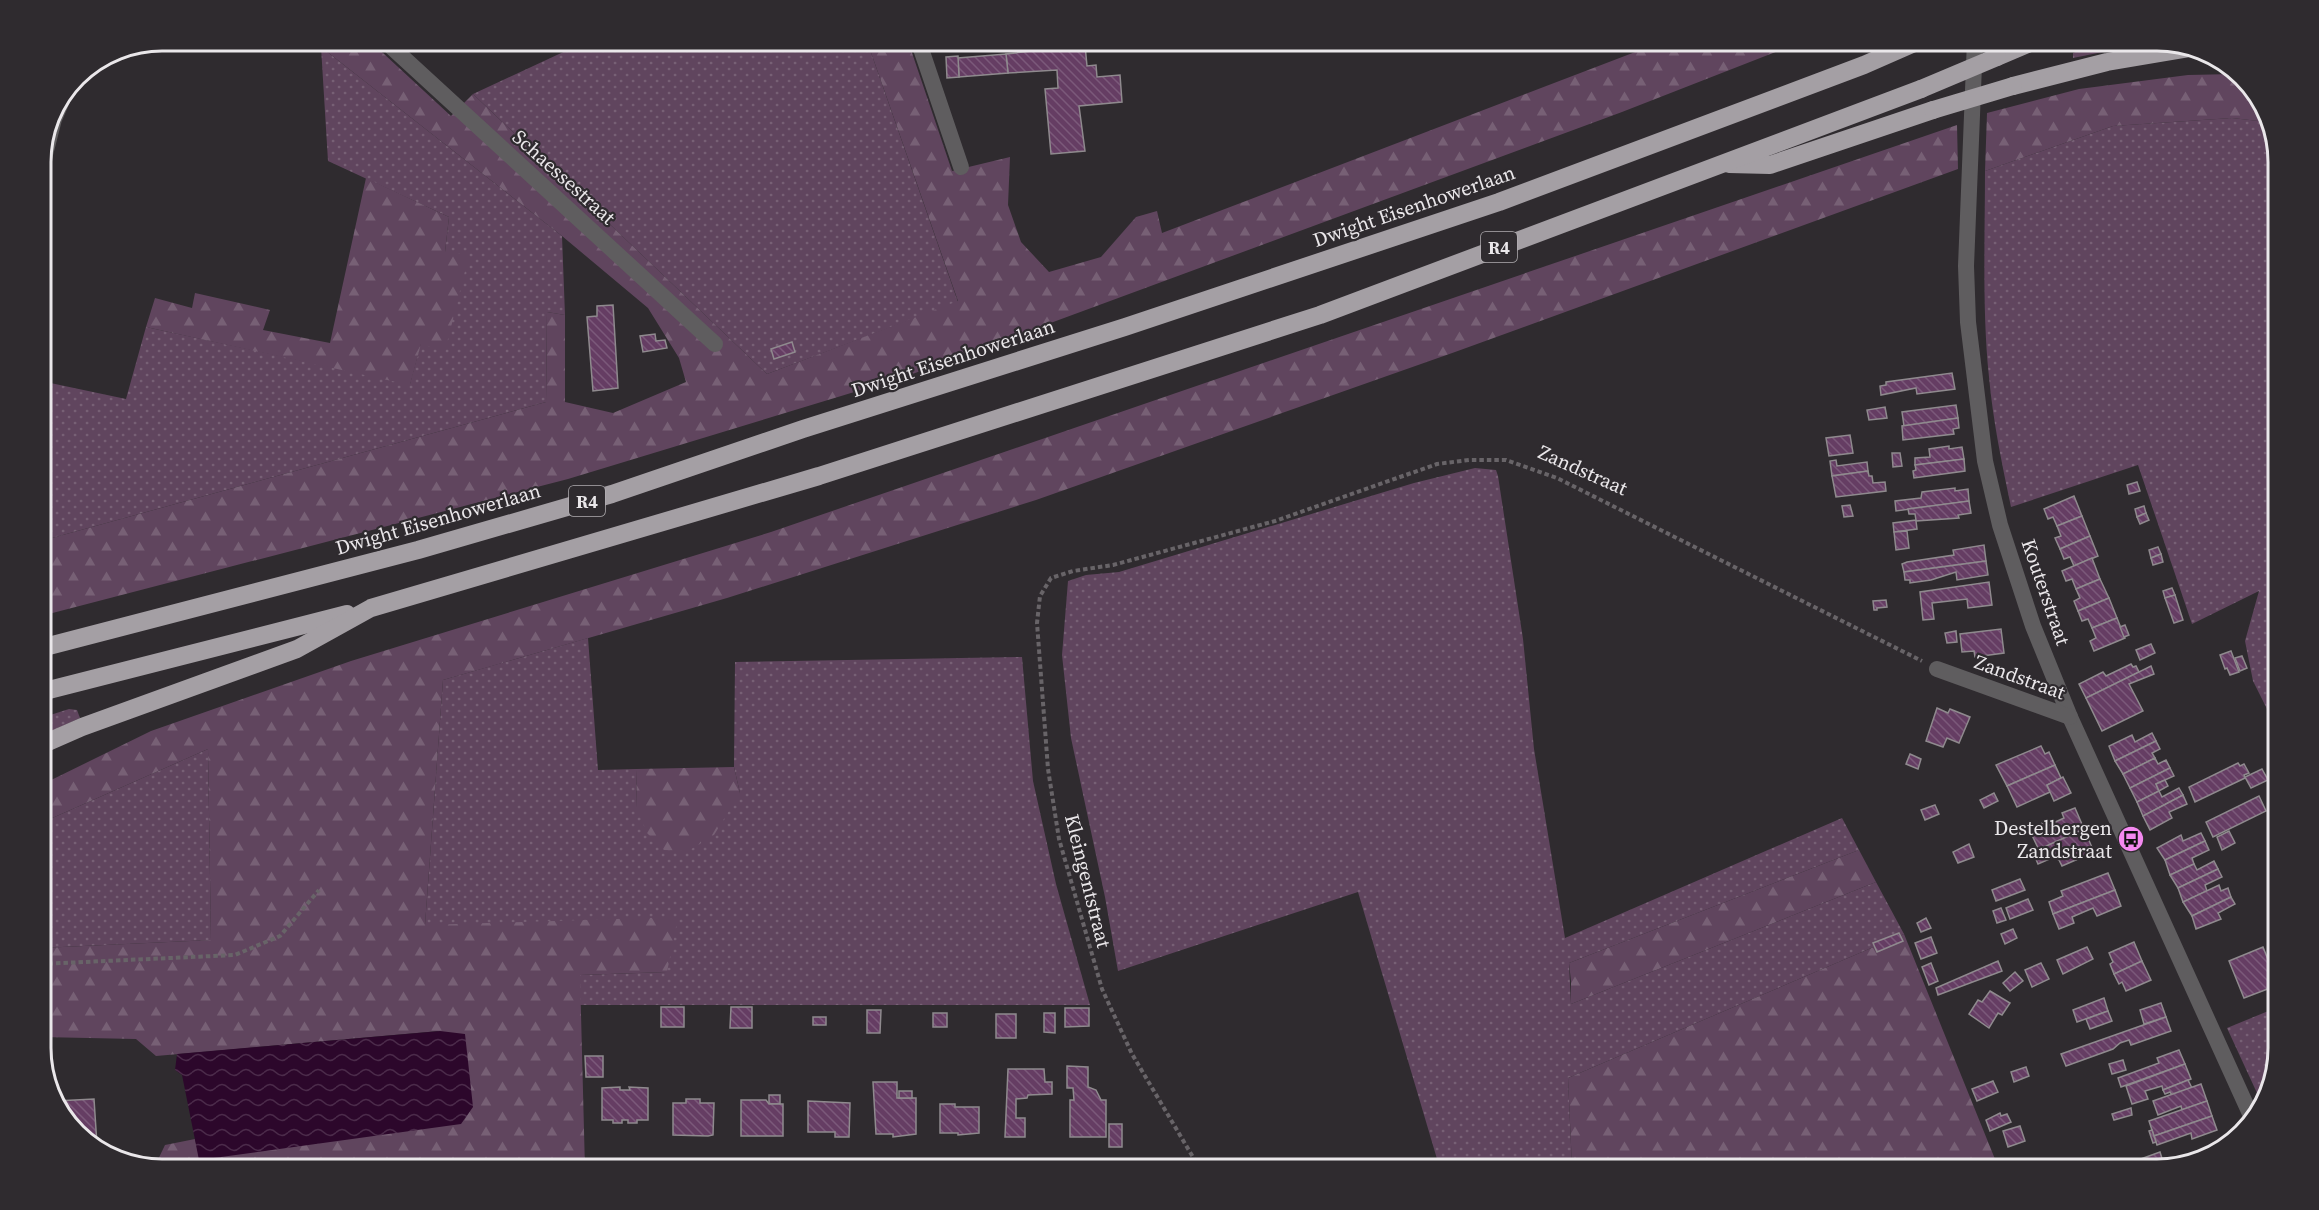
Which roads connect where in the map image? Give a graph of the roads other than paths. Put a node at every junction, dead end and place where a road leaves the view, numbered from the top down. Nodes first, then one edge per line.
1 (396, 51) edge
2 (922, 51) edge
3 (1874, 51) edge
4 (1896, 51) edge
5 (1975, 51) edge
6 (2011, 51) edge
7 (2169, 52) edge
8 (1864, 65) junction
9 (1718, 164) junction
10 (961, 167) dead end
11 (715, 344) dead end
12 (371, 608) junction
13 (51, 645) edge
14 (1937, 669) road end
15 (51, 689) edge
16 (2070, 717) junction
17 (51, 741) edge
18 (2249, 1111) edge

1 - 11 street, Schaessestraat
2 - 10 street
3 - 8 highway
4 - 8 highway, R4
5 - 16 street, Kouterstraat
6 - 9 highway, R4, bridge
7 - 9 highway, bridge
8 - 13 highway, Dwight Eisenhowerlaan / R4
9 - 12 highway, R4
12 - 15 highway, R4
12 - 17 highway
14 - 16 street, Zandstraat
16 - 18 street, Kouterstraat

